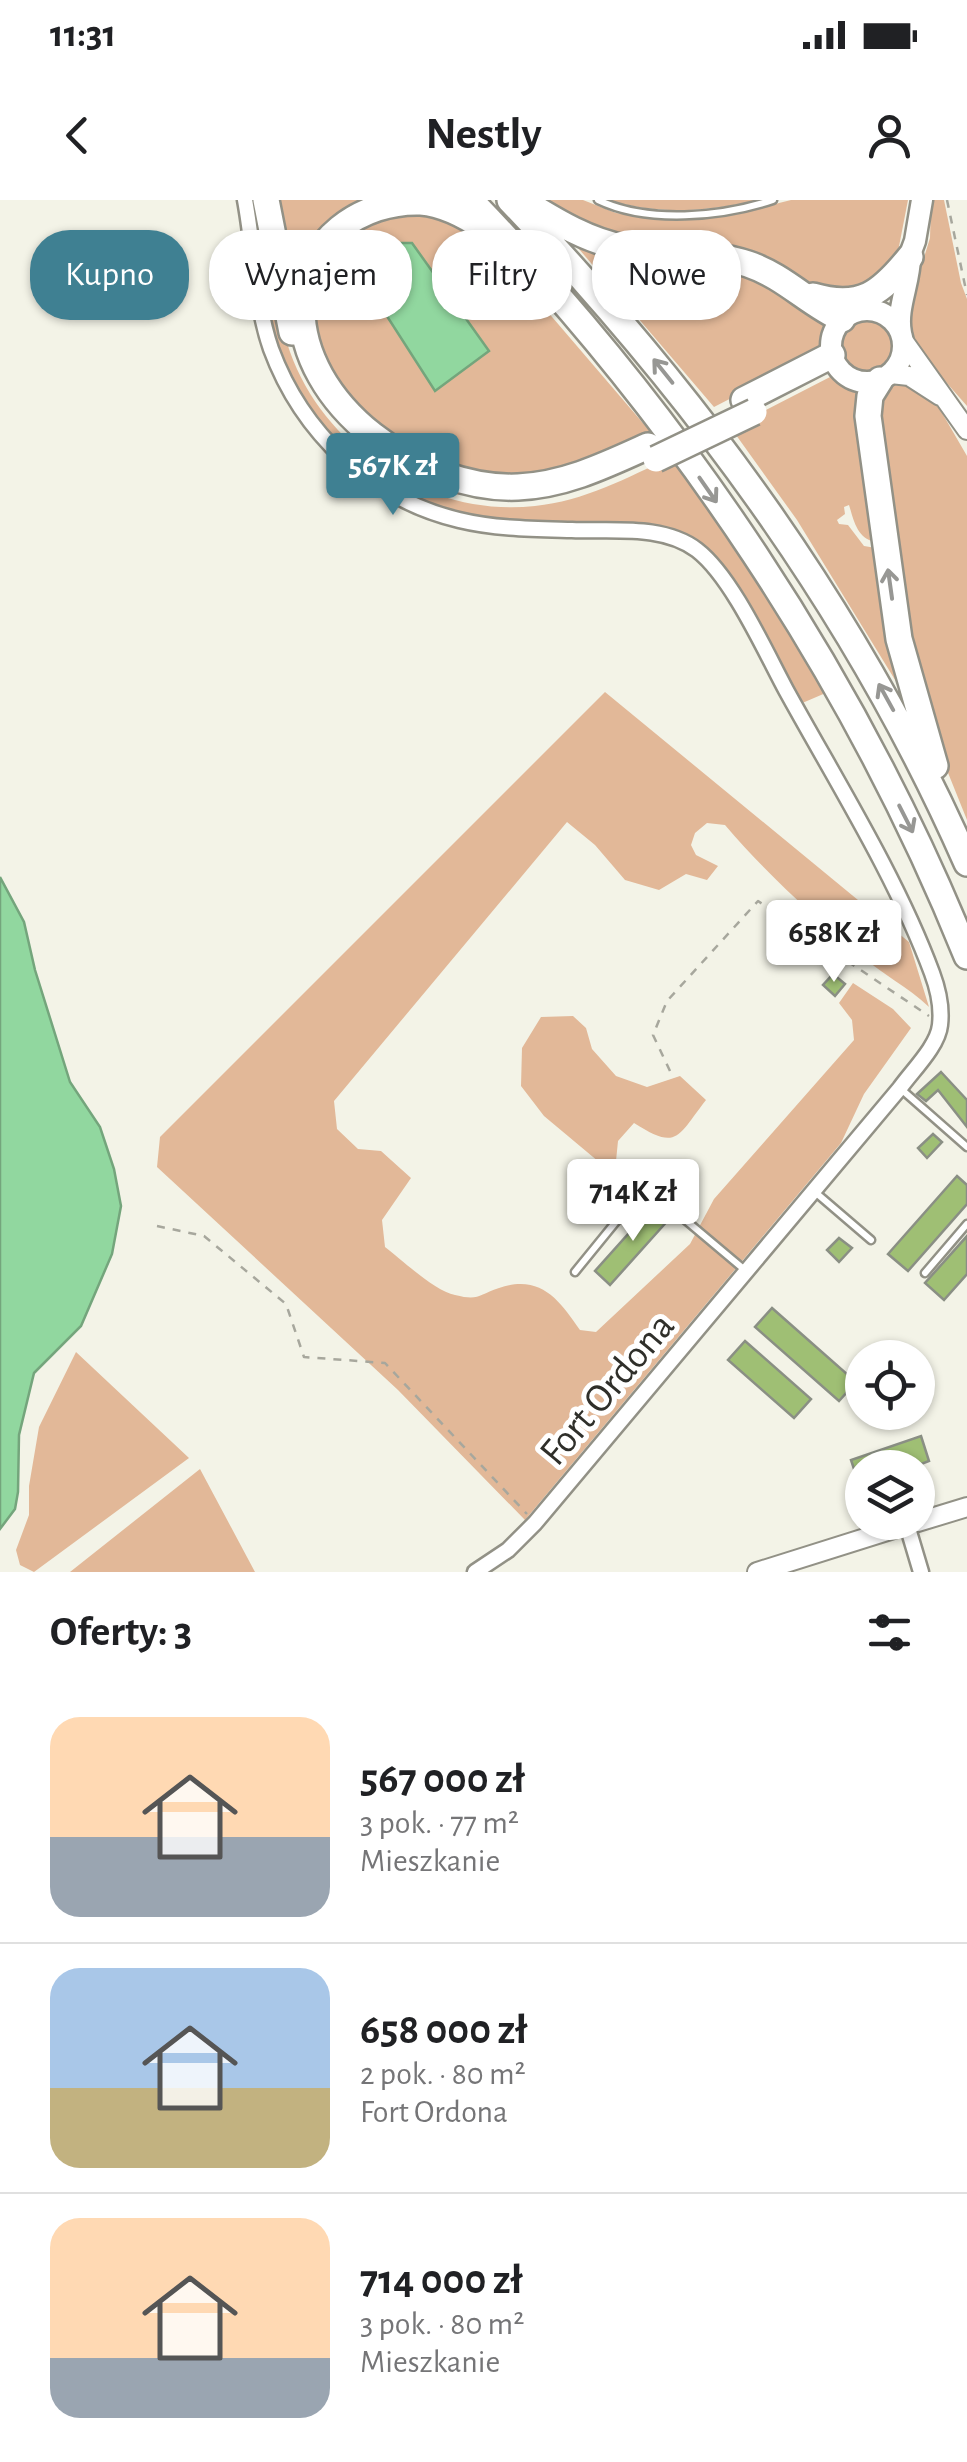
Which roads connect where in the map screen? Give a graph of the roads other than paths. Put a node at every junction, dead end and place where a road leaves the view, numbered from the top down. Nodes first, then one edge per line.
1 (244, 200) edge
2 (266, 200) edge
3 (470, 200) edge
4 (510, 200) edge
5 (522, 200) edge
6 (598, 200) edge
7 (773, 200) edge
8 (922, 200) edge
9 (487, 230) edge
10 (499, 230) edge
11 (910, 257) junction
12 (804, 294) junction
13 (870, 310) junction
14 (572, 311) edge
15 (842, 319) junction
16 (902, 336) junction
17 (835, 361) junction
18 (886, 377) junction
19 (945, 399) junction
20 (967, 430) edge
21 (652, 452) junction
22 (946, 815) junction
23 (967, 863) edge
24 (967, 956) edge
25 (900, 1088) junction
26 (967, 1147) edge
27 (814, 1191) junction
28 (967, 1224) edge
29 (871, 1240) dead end
30 (575, 1272) dead end
31 (747, 1272) junction
32 (926, 1273) dead end
33 (967, 1507) edge
34 (935, 1516) edge
35 (859, 1540) edge
36 (916, 1540) edge
37 (475, 1572) edge
38 (757, 1572) edge
39 (921, 1572) edge

1 - 25 street, Fort Ordona
2 - 21 highway
3 - 10 highway
22 -> 4 highway
5 - 12 highway
6 - 7 lane
8 - 11 main road
9 - 21 highway
11 - 12 highway
11 - 13 main road
11 - 16 main road
12 - 15 highway
13 - 15 main road
13 - 16 main road
14 -> 24 highway
15 - 17 main road
16 - 18 main road
16 - 19 main road
17 - 18 main road
17 - 21 highway
18 - 19 main road
22 -> 18 highway
19 - 20 main road
22 - 23 highway
25 - 26 lane
25 - 27 street, Fort Ordona
27 - 29 lane
27 - 31 street, Fort Ordona
28 - 32 lane
30 - 31 lane
31 - 37 street, Fort Ordona
33 - 34 main road
35 - 38 main road
36 - 39 street

